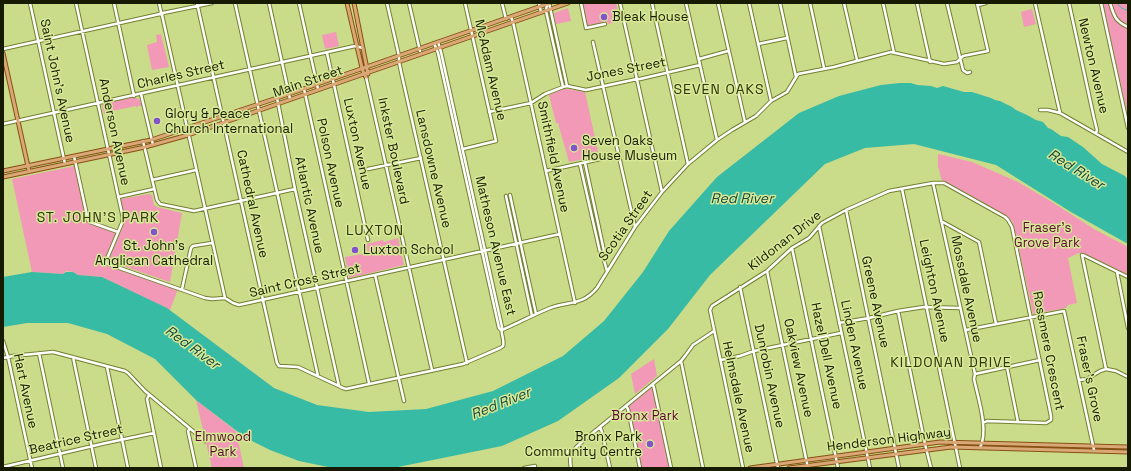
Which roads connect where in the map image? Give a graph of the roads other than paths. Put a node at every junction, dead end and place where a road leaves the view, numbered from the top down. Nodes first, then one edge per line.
1 (30, 3) edge
2 (76, 3) edge
3 (114, 3) edge
4 (159, 3) edge
5 (212, 3) edge
6 (235, 3) edge
7 (269, 3) edge
8 (298, 3) edge
9 (347, 3) edge
10 (354, 3) edge
11 (387, 3) edge
12 (409, 3) edge
13 (465, 3) edge
14 (502, 3) edge
15 (568, 3) edge
16 (582, 3) edge
17 (620, 3) edge
18 (652, 3) edge
19 (686, 3) edge
20 (718, 3) edge
21 (749, 3) edge
22 (780, 3) edge
23 (810, 3) edge
24 (844, 3) edge
25 (883, 3) edge
26 (917, 3) edge
27 (947, 3) edge
28 (986, 3) edge
29 (1035, 3) edge
30 (1069, 3) edge
31 (1100, 3) edge
32 (1110, 3) edge
33 (197, 4) edge
34 (549, 4) edge
35 (978, 4) edge
36 (540, 5) edge
37 (551, 9) junction
38 (546, 11) junction
39 (541, 12) junction
40 (161, 14) junction
41 (511, 17) junction
42 (506, 19) junction
43 (513, 22) junction
44 (118, 23) junction
45 (605, 24) dead end
46 (1128, 27) edge
47 (82, 31) junction
48 (471, 31) junction
49 (473, 36) junction
50 (787, 38) junction
51 (38, 41) junction
52 (593, 42) dead end
53 (436, 43) junction
54 (758, 44) junction
55 (357, 46) junction
56 (363, 48) junction
57 (438, 48) junction
58 (3, 49) edge
59 (420, 50) junction
60 (728, 51) junction
61 (3, 53) edge
62 (327, 53) junction
63 (894, 53) junction
64 (310, 56) junction
65 (399, 56) junction
66 (699, 58) junction
67 (960, 59) junction
68 (857, 60) junction
69 (282, 62) junction
70 (399, 62) junction
71 (930, 62) junction
72 (700, 64) junction
73 (366, 67) junction
74 (362, 68) junction
75 (824, 68) junction
76 (250, 69) junction
77 (368, 72) junction
78 (970, 72) dead end
79 (668, 73) junction
80 (364, 74) junction
81 (366, 77) junction
82 (796, 77) junction
83 (213, 78) junction
84 (333, 78) junction
85 (637, 79) junction
86 (316, 84) junction
87 (333, 84) junction
88 (178, 86) junction
89 (567, 86) junction
90 (603, 86) junction
91 (563, 87) junction
92 (304, 88) junction
93 (318, 89) junction
94 (141, 94) junction
95 (289, 94) junction
96 (305, 94) junction
97 (134, 96) junction
98 (277, 98) junction
99 (290, 99) junction
100 (771, 101) junction
101 (98, 103) junction
102 (278, 103) junction
103 (531, 103) junction
104 (257, 104) junction
105 (259, 110) junction
106 (1040, 110) dead end
107 (490, 112) junction
108 (54, 113) junction
109 (1060, 113) junction
110 (222, 116) junction
111 (18, 121) junction
112 (224, 122) junction
113 (745, 122) junction
114 (3, 124) edge
115 (187, 128) junction
116 (1128, 128) edge
117 (1096, 133) junction
118 (188, 135) junction
119 (152, 140) junction
120 (717, 140) junction
121 (143, 141) junction
122 (153, 145) junction
123 (145, 147) junction
124 (108, 149) junction
125 (461, 149) junction
126 (1128, 152) edge
127 (109, 155) junction
128 (618, 155) junction
129 (74, 156) junction
130 (64, 158) junction
131 (421, 158) junction
132 (75, 162) junction
133 (585, 163) junction
134 (65, 164) junction
135 (580, 164) junction
136 (688, 164) junction
137 (28, 165) junction
138 (386, 166) junction
139 (368, 169) dead end
140 (196, 170) junction
141 (3, 171) edge
142 (29, 171) junction
143 (546, 171) junction
144 (3, 177) edge
145 (152, 180) junction
146 (933, 183) junction
147 (295, 188) junction
148 (154, 189) junction
149 (902, 189) junction
150 (277, 192) junction
151 (662, 192) junction
152 (510, 195) dead end
153 (506, 196) dead end
154 (118, 197) junction
155 (241, 201) junction
156 (205, 209) junction
157 (846, 210) junction
158 (1008, 220) joint
159 (941, 221) junction
160 (819, 226) junction
161 (635, 227) junction
162 (118, 232) junction
163 (560, 234) junction
164 (368, 240) dead end
165 (212, 243) junction
166 (520, 243) junction
167 (517, 244) junction
168 (792, 248) junction
169 (484, 251) junction
170 (603, 257) junction
171 (443, 260) junction
172 (106, 263) joint
173 (408, 268) junction
174 (607, 271) junction
175 (767, 271) junction
176 (1116, 272) junction
177 (376, 275) junction
178 (1128, 277) edge
179 (346, 282) junction
180 (740, 287) junction
181 (317, 288) junction
182 (182, 289) junction
183 (299, 292) junction
184 (225, 298) junction
185 (263, 300) junction
186 (575, 302) junction
187 (927, 306) junction
188 (960, 308) junction
189 (898, 311) junction
190 (536, 314) junction
191 (532, 316) junction
192 (1031, 317) junction
193 (869, 318) junction
194 (839, 323) junction
195 (996, 324) junction
196 (1128, 328) edge
197 (966, 330) junction
198 (501, 331) junction
199 (714, 331) junction
200 (841, 333) junction
201 (812, 339) junction
202 (3, 341) edge
203 (783, 345) junction
204 (754, 351) junction
205 (39, 354) junction
206 (8, 357) junction
207 (73, 357) junction
208 (3, 358) edge
209 (720, 360) junction
210 (1040, 360) junction
211 (680, 361) junction
212 (466, 363) junction
213 (107, 367) junction
214 (1007, 367) junction
215 (1106, 369) junction
216 (432, 370) junction
217 (975, 374) junction
218 (318, 376) junction
219 (398, 377) junction
220 (1128, 378) edge
221 (1079, 380) junction
222 (369, 384) junction
223 (653, 385) junction
224 (339, 386) junction
225 (149, 395) junction
226 (404, 401) dead end
227 (626, 406) junction
228 (1018, 422) junction
229 (983, 423) junction
230 (600, 427) junction
231 (190, 429) junction
232 (154, 433) junction
233 (122, 439) junction
234 (205, 441) dead end
235 (955, 442) junction
236 (983, 442) junction
237 (1008, 443) junction
238 (925, 444) junction
239 (1038, 444) junction
240 (1092, 445) junction
241 (91, 447) junction
242 (956, 447) junction
243 (1128, 447) edge
244 (896, 448) junction
245 (980, 448) junction
246 (1008, 448) junction
247 (1038, 449) junction
248 (926, 450) junction
249 (1094, 450) junction
250 (866, 452) junction
251 (1128, 452) edge
252 (60, 454) junction
253 (897, 454) junction
254 (549, 455) dead end
255 (570, 455) junction
256 (836, 456) junction
257 (867, 458) junction
258 (807, 460) junction
259 (30, 461) junction
260 (837, 462) junction
261 (535, 466) dead end
262 (778, 466) edge
263 (3, 467) edge
264 (808, 467) edge
265 (32, 468) edge
266 (63, 468) edge
267 (96, 468) edge
268 (128, 468) edge
269 (161, 468) edge
270 (196, 468) edge
271 (524, 468) edge
272 (571, 468) edge
273 (610, 468) edge
274 (640, 468) edge
275 (671, 468) edge
276 (703, 468) edge
277 (743, 468) edge
278 (750, 468) edge
279 (789, 468) edge
280 (838, 468) edge
281 (870, 468) edge
282 (900, 468) edge
283 (930, 468) edge
284 (960, 468) edge

1 - 51 street, Saint John's Avenue
2 - 47 street, Anderson Avenue
3 - 44 street
4 - 40 street
5 - 33 street
6 - 76 street
7 - 69 street
8 - 64 street
9 - 55 main road, Inkster Boulevard
10 - 56 main road
11 - 65 street, Lansdowne Avenue
12 - 59 street
13 - 48 street, McAdam Avenue
14 - 42 street
15 - 37 main road, Main Street
16 - 45 street
17 - 85 street
18 - 79 street
19 - 66 street
20 - 60 street
21 - 54 street
22 - 50 street
23 - 75 street
24 - 68 street
25 - 63 street
26 - 71 street
27 - 67 street
28 - 35 street
29 - 109 street
30 - 117 street, Newton Avenue
31 - 116 street
32 - 46 street
33 - 40 street
33 - 83 street, Cathedral Avenue
34 - 36 main road, Main Street
34 - 37 street
34 - 38 street
35 - 67 street
36 - 39 street
36 - 41 main road, Main Street
37 - 38 main road, Main Street
37 - 89 street
38 - 39 main road, Main Street
38 - 91 street
39 - 43 main road, Main Street
40 - 44 street
40 - 88 street
41 - 42 main road, Main Street
41 - 43 street, Smithfield Avenue
42 - 48 main road, Main Street
43 - 49 main road, Main Street
43 - 103 street, Smithfield Avenue
44 - 47 street
44 - 97 street
47 - 51 street
47 - 101 street, Anderson Avenue
48 - 49 street, McAdam Avenue
48 - 53 main road, Main Street
49 - 57 main road, Main Street
49 - 107 street, McAdam Avenue
50 - 54 street
50 - 82 street
51 - 58 street
51 - 108 street, Saint John's Avenue
52 - 90 street
53 - 57 street, Matheson Avenue East
53 - 59 main road, Main Street
54 - 100 street
55 - 56 street
55 - 62 street, Charles Street
55 - 74 main road, Inkster Boulevard
56 - 73 main road
57 - 70 main road, Main Street
57 - 125 street, Matheson Avenue East
59 - 65 main road, Main Street
60 - 66 street
60 - 113 street
61 - 111 main road
62 - 64 street, Charles Street
62 - 84 street, Luxton Avenue
63 - 68 street
63 - 71 street
64 - 69 street, Charles Street
64 - 86 street
65 - 70 street, Lansdowne Avenue
65 - 73 main road, Main Street
66 - 72 street
67 - 71 street
67 - 78 street
68 - 75 street
69 - 76 street, Charles Street
69 - 95 street
70 - 77 main road, Main Street
70 - 131 street, Lansdowne Avenue
72 - 79 street, Jones Street
72 - 120 street
73 - 74 main road, Main Street
73 - 77 main road
74 - 80 main road, Inkster Boulevard
74 - 84 main road, Main Street
75 - 82 street
76 - 83 street, Charles Street
76 - 104 street
77 - 80 main road, Main Street
77 - 81 main road
79 - 85 street, Jones Street
79 - 136 street
80 - 81 main road, Inkster Boulevard
80 - 87 main road, Main Street
81 - 138 street, Inkster Boulevard
82 - 100 street, Scotia Street
83 - 88 street, Charles Street
83 - 110 street, Cathedral Avenue
84 - 86 main road, Main Street
84 - 87 street, Luxton Avenue
85 - 90 street, Jones Street
85 - 151 street
86 - 92 main road, Main Street
86 - 93 street
87 - 93 main road, Main Street
87 - 164 street, Luxton Avenue
88 - 94 street, Charles Street
88 - 115 street
89 - 90 street, Jones Street
89 - 91 street, Jones Street
90 - 128 street
91 - 103 street, Jones Street
92 - 95 main road, Main Street
92 - 96 street, Polson Avenue
93 - 96 main road, Main Street
94 - 97 street, Charles Street
94 - 119 street
95 - 98 main road, Main Street
95 - 99 street
96 - 99 main road, Main Street
96 - 179 street, Polson Avenue
97 - 101 street, Charles Street
98 - 102 street, Atlantic Avenue
98 - 104 main road, Main Street
99 - 102 main road, Main Street
100 - 113 street, Scotia Street
101 - 108 street, Charles Street
101 - 124 street, Anderson Avenue
102 - 105 main road, Main Street
102 - 147 street, Atlantic Avenue
103 - 107 street, Jones Street
103 - 143 street, Smithfield Avenue
104 - 105 street
104 - 110 main road, Main Street
105 - 112 main road, Main Street
105 - 150 street
106 - 109 street
107 - 125 street, McAdam Avenue
108 - 111 street, Charles Street
108 - 130 street, Saint John's Avenue
109 - 117 street
110 - 112 street, Cathedral Avenue
110 - 115 main road, Main Street
111 - 114 street, Charles Street
111 - 137 main road
112 - 118 main road, Main Street
112 - 155 street, Cathedral Avenue
113 - 120 street, Scotia Street
115 - 118 street
115 - 119 main road, Main Street
117 - 126 street
118 - 122 main road, Main Street
118 - 140 street
119 - 121 main road, Main Street
119 - 122 street
120 - 136 street, Scotia Street
121 - 123 street
121 - 124 main road, Main Street
122 - 123 main road, Main Street
123 - 127 main road, Main Street
123 - 145 street
124 - 127 street, Anderson Avenue
124 - 129 main road, Main Street
125 - 169 street, Matheson Avenue East
127 - 132 main road, Main Street
127 - 154 street, Anderson Avenue
128 - 133 street
128 - 161 street
129 - 130 main road, Main Street
129 - 132 street, Saint John's Avenue
130 - 134 street, Saint John's Avenue
130 - 137 main road, Main Street
131 - 138 street
131 - 171 street, Lansdowne Avenue
132 - 134 main road, Main Street
132 - 162 street, Saint John's Avenue
133 - 135 street
133 - 170 street
134 - 142 main road, Main Street
135 - 143 street
135 - 170 street
136 - 151 street, Scotia Street
137 - 141 main road, Main Street
137 - 142 main road
138 - 139 street
138 - 173 street, Inkster Boulevard
140 - 145 street
140 - 156 street
142 - 144 main road, Main Street
143 - 163 street, Smithfield Avenue
145 - 148 street
146 - 149 street, Kildonan Drive
146 - 158 street, Kildonan Drive
146 - 159 street, Mossdale Avenue
147 - 150 street
147 - 181 street, Atlantic Avenue
148 - 154 street
148 - 156 street
149 - 157 street, Kildonan Drive
149 - 187 street, Leighton Avenue
150 - 155 street
150 - 183 street
151 - 161 street, Scotia Street
152 - 166 street
153 - 167 street
154 - 162 street, Anderson Avenue
155 - 156 street
155 - 185 street, Cathedral Avenue
156 - 165 street
157 - 160 street, Kildonan Drive
157 - 193 street, Greene Avenue
158 - 192 street, Rossmere Crescent
159 - 188 street, Mossdale Avenue
159 - 195 street
160 - 168 street, Kildonan Drive
160 - 194 street, Linden Avenue
161 - 174 street, Scotia Street
162 - 172 street, Anderson Avenue
163 - 166 street, Saint Cross Street
163 - 186 street, Smithfield Avenue
165 - 182 street
165 - 184 street
166 - 167 street, Saint Cross Street
166 - 190 street
167 - 169 street, Saint Cross Street
167 - 191 street
168 - 175 street, Kildonan Drive
168 - 201 street, Hazel Dell Avenue
169 - 171 street, Saint Cross Street
169 - 198 street, Matheson Avenue East
170 - 174 street
171 - 173 street, Saint Cross Street
171 - 212 street, Lansdowne Avenue
172 - 182 street, Saint Cross Street
173 - 177 street, Saint Cross Street
173 - 216 street, Inkster Boulevard
174 - 186 street, Scotia Street
175 - 180 street, Kildonan Drive
175 - 203 street, Oakview Avenue
176 - 178 street
176 - 196 street
176 - 215 street
177 - 179 street, Saint Cross Street
177 - 219 street
179 - 181 street, Saint Cross Street
179 - 222 street, Polson Avenue
180 - 199 street, Kildonan Drive
180 - 204 street, Dunrobin Avenue
181 - 183 street, Saint Cross Street
181 - 224 street, Atlantic Avenue
182 - 184 street, Saint Cross Street
183 - 185 street, Saint Cross Street
183 - 218 street
184 - 185 street, Saint Cross Street
185 - 218 street, Cathedral Avenue
186 - 190 street, Scotia Street
187 - 188 street
187 - 189 street
187 - 235 street, Leighton Avenue
188 - 197 street, Mossdale Avenue
189 - 193 street
189 - 238 street
190 - 191 street, Scotia Street
191 - 198 street, Scotia Street
192 - 195 street
192 - 210 street, Rossmere Crescent
192 - 221 street, Fraser's Grove
193 - 194 street
193 - 244 street, Greene Avenue
194 - 200 street, Linden Avenue
195 - 197 street
197 - 217 street, Mossdale Avenue
198 - 212 street
199 - 209 street, Helmsdale Avenue
199 - 211 street
200 - 201 street
200 - 250 street, Linden Avenue
201 - 203 street
201 - 256 street, Hazel Dell Avenue
202 - 206 street, Hart Avenue
203 - 204 street
203 - 258 street, Oakview Avenue
204 - 209 street
204 - 262 street, Dunrobin Avenue
205 - 206 street
205 - 207 street
205 - 252 street
206 - 208 street
206 - 259 street, Hart Avenue
207 - 213 street
207 - 241 street
209 - 277 street, Helmsdale Avenue
210 - 214 street
210 - 228 street, Rossmere Crescent
211 - 223 street
211 - 276 street
212 - 216 street
213 - 225 street
213 - 233 street
214 - 217 street
214 - 228 street
215 - 220 street
215 - 221 street
216 - 219 street
217 - 229 street, Mossdale Avenue
218 - 224 street
219 - 222 street
219 - 226 street
221 - 240 street, Fraser's Grove
222 - 224 street
223 - 227 street
223 - 275 street
225 - 231 street
225 - 232 street
227 - 230 street
227 - 274 street
228 - 229 street, Rossmere Crescent
229 - 236 street, Mossdale Avenue
230 - 255 street
230 - 273 street
231 - 234 street
231 - 270 street
232 - 233 street, Beatrice Street
232 - 269 street
233 - 241 street, Beatrice Street
233 - 268 street
235 - 236 main road, Henderson Highway
235 - 238 main road, Henderson Highway
235 - 242 street, Leighton Avenue
236 - 237 main road, Henderson Highway
236 - 245 street, Mossdale Avenue
237 - 239 main road, Henderson Highway
237 - 246 main road
238 - 244 main road, Henderson Highway
238 - 248 street
239 - 240 main road, Henderson Highway
239 - 247 main road
240 - 243 main road, Henderson Highway
240 - 249 street, Fraser's Grove
241 - 252 street, Beatrice Street
241 - 267 street
242 - 245 main road, Henderson Highway
242 - 248 main road, Henderson Highway
242 - 284 street, Leighton Avenue
244 - 250 main road, Henderson Highway
244 - 253 street, Greene Avenue
245 - 246 main road, Henderson Highway
246 - 247 main road, Henderson Highway
247 - 249 main road, Henderson Highway
248 - 253 main road, Henderson Highway
248 - 283 street
249 - 251 main road, Henderson Highway
250 - 256 main road, Henderson Highway
250 - 257 street, Linden Avenue
252 - 259 street, Beatrice Street
252 - 266 street
253 - 257 main road, Henderson Highway
253 - 282 street, Greene Avenue
254 - 255 street
255 - 272 street
256 - 258 main road, Henderson Highway
256 - 260 street, Hazel Dell Avenue
257 - 260 main road, Henderson Highway
257 - 281 street, Linden Avenue
258 - 262 main road, Henderson Highway
258 - 264 street, Oakview Avenue
259 - 263 street, Beatrice Street
259 - 265 street, Hart Avenue
260 - 264 main road, Henderson Highway
260 - 280 street, Hazel Dell Avenue
261 - 271 street
262 - 278 main road, Henderson Highway
264 - 279 main road, Henderson Highway

